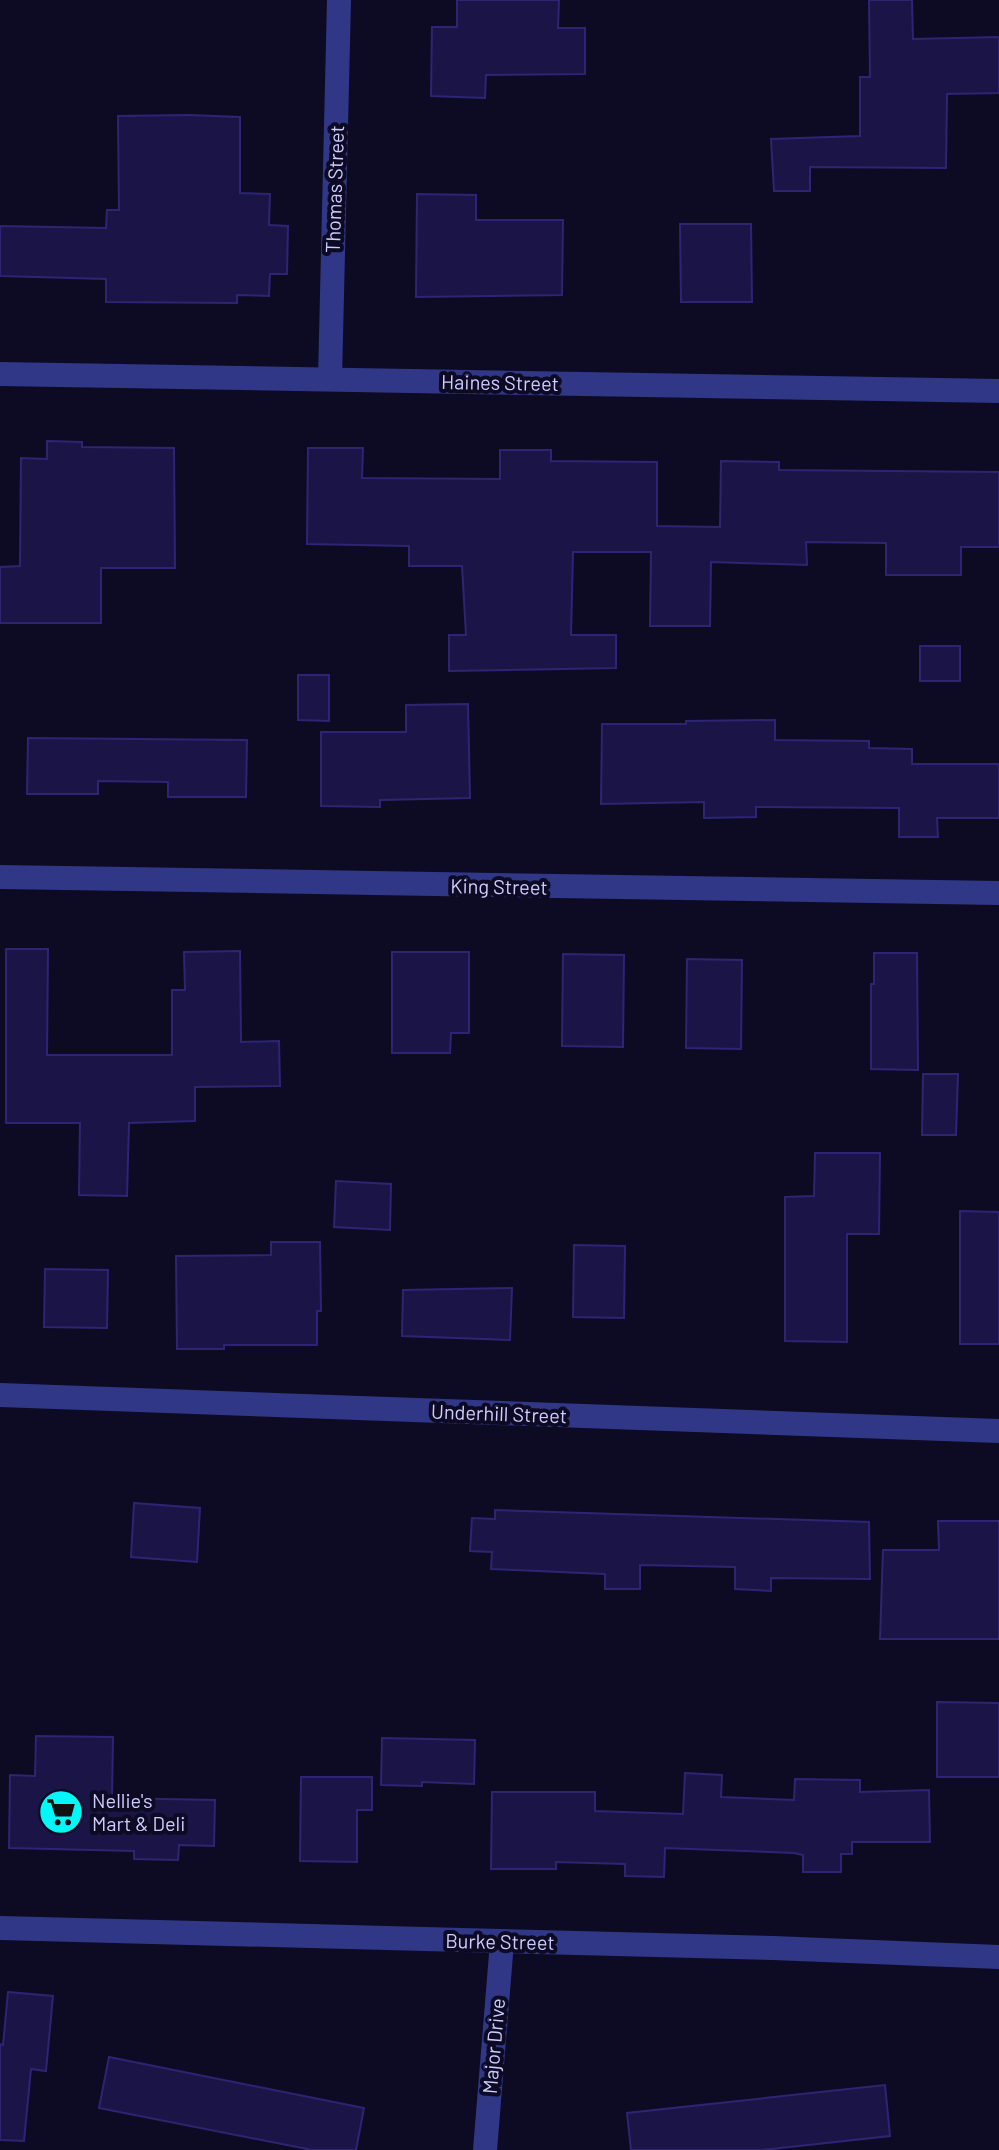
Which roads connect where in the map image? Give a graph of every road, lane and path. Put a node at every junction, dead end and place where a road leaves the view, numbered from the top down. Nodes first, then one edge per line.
1 (339, 0) edge
2 (0, 374) edge
3 (330, 379) junction
4 (999, 391) edge
5 (0, 877) edge
6 (999, 893) edge
7 (0, 1395) edge
8 (999, 1431) edge
9 (0, 1928) edge
10 (502, 1942) junction
11 (999, 1957) edge
12 (485, 2150) edge

1 - 3 street, Thomas Street
2 - 3 street, Haines Street
3 - 4 street, Haines Street
5 - 6 street, King Street
7 - 8 street, Underhill Street
9 - 10 street, Burke Street
10 - 11 street, Burke Street
10 - 12 street, Major Drive

